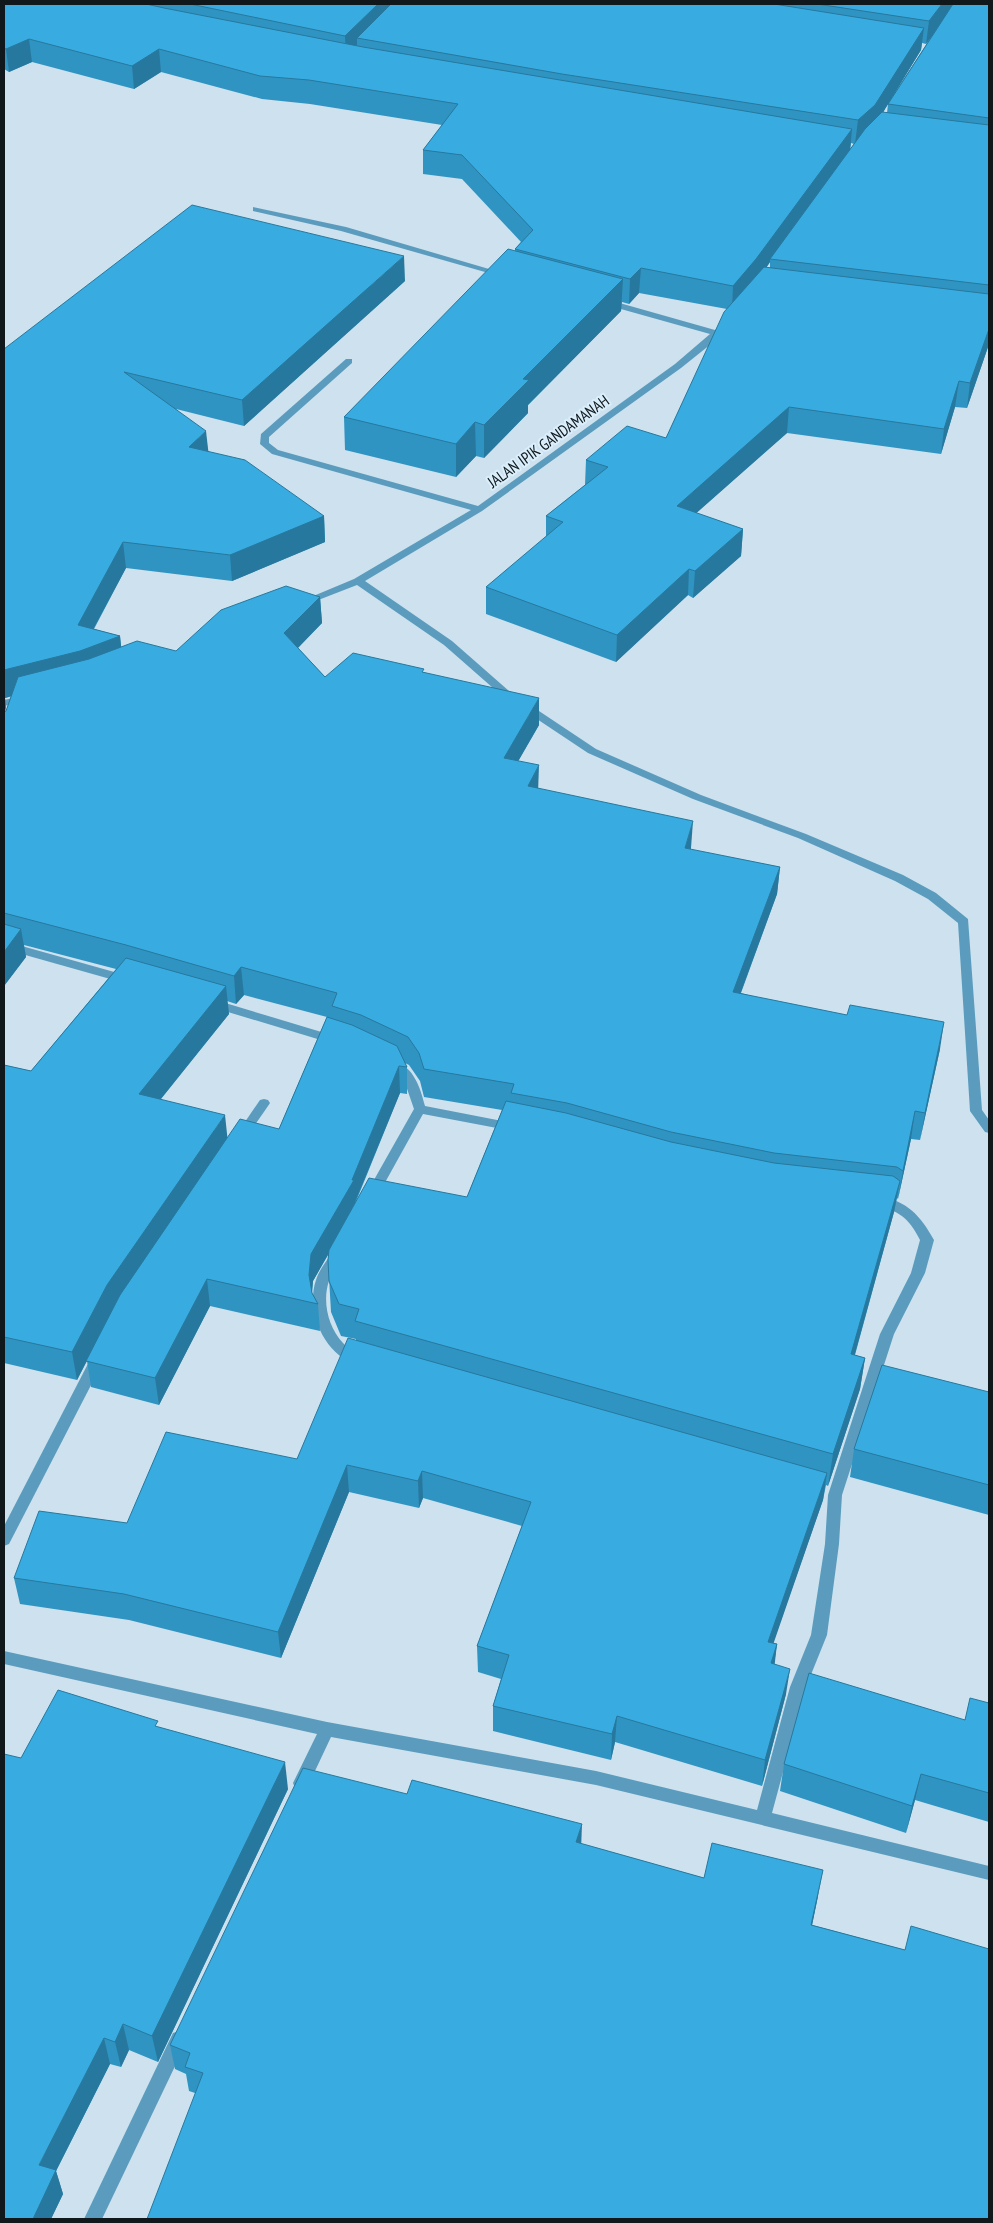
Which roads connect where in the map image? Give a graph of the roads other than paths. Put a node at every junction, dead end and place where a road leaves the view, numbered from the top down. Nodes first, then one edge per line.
1 (256, 209) dead end
2 (512, 277) edge
3 (596, 299) edge
4 (730, 320) edge
5 (718, 334) junction
6 (349, 361) dead end
7 (479, 508) junction
8 (358, 581) junction
9 (294, 605) edge
10 (34, 696) edge
11 (16, 700) junction
12 (4, 703) edge
13 (12, 716) edge
14 (4, 945) edge
15 (143, 984) edge
16 (198, 999) edge
17 (349, 1045) edge
18 (385, 1060) edge
19 (264, 1103) dead end
20 (420, 1109) junction
21 (989, 1129) edge
22 (527, 1130) edge
23 (236, 1144) edge
24 (864, 1199) edge
25 (364, 1207) edge
26 (341, 1248) edge
27 (104, 1345) edge
28 (370, 1364) edge
29 (4, 1540) edge
30 (4, 1658) edge
31 (326, 1729) junction
32 (293, 1800) edge
33 (763, 1818) junction
34 (989, 1873) edge
35 (187, 2023) edge
36 (94, 2219) edge

1 - 2 street
3 - 5 street
4 - 5 street, JALAN IPIK GANDAMANAH
5 - 7 street, JALAN IPIK GANDAMANAH
6 - 7 street
7 - 8 street, JALAN IPIK GANDAMANAH
8 - 9 street, JALAN IPIK GANDAMANAH
8 - 21 street
10 - 11 street
11 - 12 street
11 - 13 street
14 - 15 street
16 - 17 street
18 - 20 street
19 - 23 street
20 - 22 street
20 - 25 street
24 - 33 street
26 - 28 street
27 - 29 street
30 - 31 street
31 - 32 street
31 - 33 street
33 - 34 street
35 - 36 street

